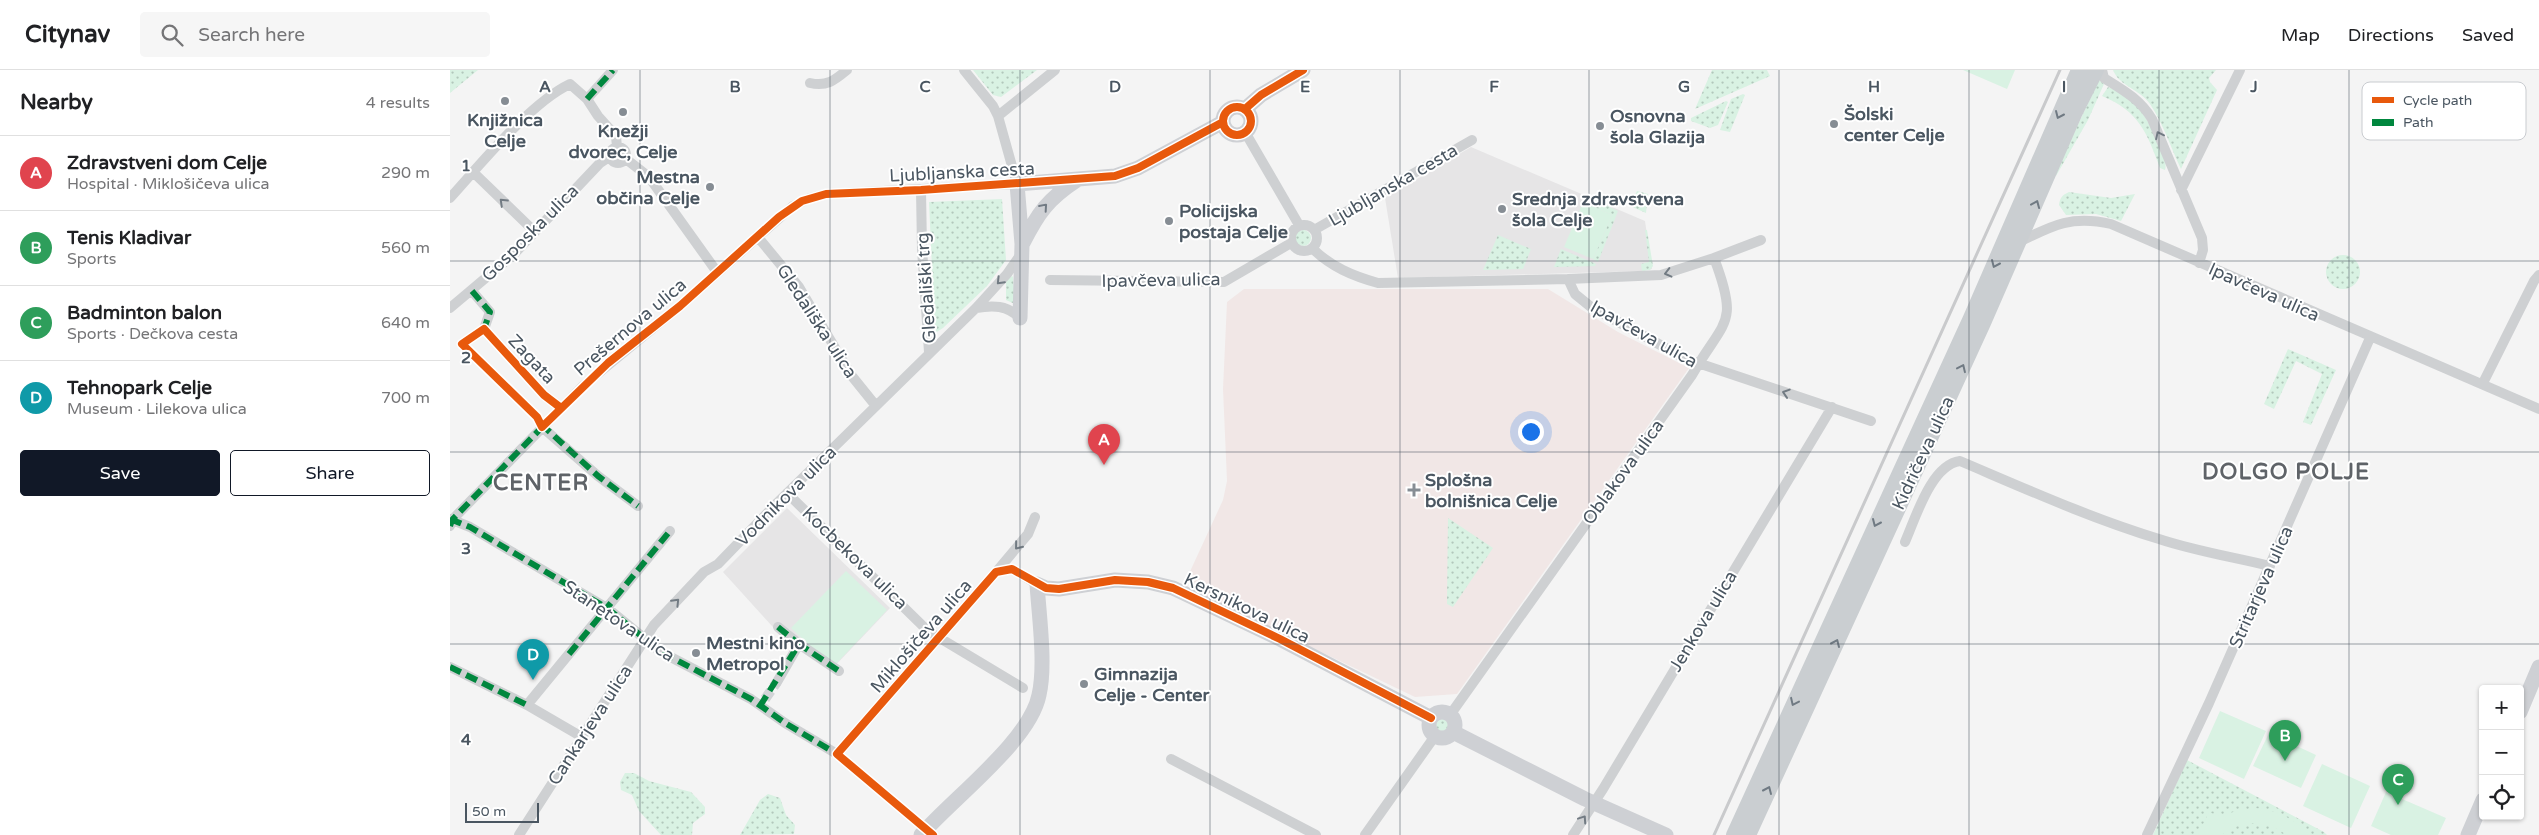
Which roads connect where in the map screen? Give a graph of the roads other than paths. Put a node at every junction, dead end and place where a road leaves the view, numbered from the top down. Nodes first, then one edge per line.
1 (613, 70) edge
2 (847, 70) edge
3 (964, 70) edge
4 (1055, 70) edge
5 (1303, 70) edge
6 (2079, 70) edge
7 (2096, 70) edge
8 (2102, 70) edge
9 (2240, 70) edge
10 (810, 83) dead end
11 (587, 100) junction
12 (1244, 109) junction
13 (998, 116) junction
14 (1223, 122) junction
15 (1245, 132) junction
16 (1472, 140) dead end
17 (617, 147) junction
18 (609, 156) junction
19 (626, 159) junction
20 (473, 172) junction
21 (1077, 180) junction
22 (1017, 184) junction
23 (2179, 185) junction
24 (921, 190) junction
25 (450, 198) edge
26 (1299, 225) junction
27 (1314, 230) junction
28 (534, 231) junction
29 (757, 236) junction
30 (1761, 240) dead end
31 (2019, 242) junction
32 (1291, 243) junction
33 (1312, 248) junction
34 (1022, 249) junction
35 (1714, 258) junction
36 (2199, 264) junction
37 (717, 272) junction
38 (2539, 275) edge
39 (1568, 279) junction
40 (1050, 280) dead end
41 (472, 291) junction
42 (450, 308) edge
43 (976, 308) junction
44 (1020, 318) joint
45 (484, 328) junction
46 (2370, 338) junction
47 (930, 352) junction
48 (1698, 365) junction
49 (2483, 383) junction
50 (876, 406) junction
51 (561, 408) junction
52 (1832, 408) junction
53 (2539, 409) edge
54 (1871, 422) dead end
55 (542, 427) junction
56 (787, 493) junction
57 (638, 506) dead end
58 (1035, 517) dead end
59 (451, 521) edge
60 (670, 531) dead end
61 (1905, 542) dead end
62 (2270, 566) junction
63 (996, 572) junction
64 (1037, 584) junction
65 (607, 608) junction
66 (778, 628) dead end
67 (644, 639) junction
68 (938, 639) junction
69 (799, 644) junction
70 (450, 667) edge
71 (2539, 667) edge
72 (839, 671) dead end
73 (777, 682) tunnel mouth
74 (1023, 688) dead end
75 (2524, 703) edge
76 (527, 705) junction
77 (1450, 715) junction
78 (1431, 718) junction
79 (1453, 732) junction
80 (1435, 736) junction
81 (582, 737) junction
82 (837, 754) junction
83 (1171, 759) dead end
84 (1594, 803) junction
85 (2479, 809) edge
86 (926, 833) edge
87 (519, 835) edge
88 (1316, 835) edge
89 (1365, 835) edge
90 (1573, 835) edge
91 (1666, 835) edge
92 (1734, 835) edge
93 (1748, 835) edge
94 (2147, 835) edge
95 (2468, 835) edge

1 - 11 street
2 - 10 street
3 - 13 street
4 - 13 street
5 - 12 street, Ljubljanska cesta
6 -> 92 main road, Kidričeva ulica
31 -> 7 main road, Kidričeva ulica
23 -> 8 street, Ipavčeva ulica
9 - 23 street
11 - 17 street
11 - 20 street
12 - 14 street, Ljubljanska cesta
12 - 15 street
13 - 22 street
14 - 15 street
14 - 21 street, Ljubljanska cesta
15 - 26 street
16 - 27 street, Ljubljanska cesta
17 - 18 street
17 - 19 street
18 - 19 street
18 - 28 street, Gosposka ulica
19 - 37 street
20 - 25 street
28 -> 20 street
21 - 22 street, Ljubljanska cesta
34 -> 21 street
22 - 24 street, Ljubljanska cesta
22 - 34 street
23 - 36 street, Ipavčeva ulica
24 - 29 street, Ljubljanska cesta
24 - 47 street, Gledališki trg
26 - 27 street, Ljubljanska cesta
26 - 32 street
27 - 33 street, Ljubljanska cesta
28 - 41 street, Gosposka ulica
29 - 37 street, Ljubljanska cesta
29 - 50 street, Gledališka ulica
30 - 35 street
31 - 36 street
93 -> 31 main road, Kidričeva ulica
32 - 33 street
32 - 40 street, Ipavčeva ulica
33 - 39 street
34 -> 43 street, Gledališki trg
34 - 44 street
35 -> 39 street, Ipavčeva ulica
35 - 48 street, Oblakova ulica
36 - 46 street, Ipavčeva ulica
37 - 51 street, Prešernova ulica
38 - 49 street
39 - 48 street, Ipavčeva ulica
41 - 42 street, Gosposka ulica
41 - 45 street
43 - 44 street
43 - 47 street, Gledališki trg
45 - 51 street, Zagata
45 - 55 street
46 - 49 street, Ipavčeva ulica
46 - 62 street, Stritarjeva ulica
47 - 50 street, Vodnikova ulica
52 -> 48 street, Ipavčeva ulica
48 - 77 street, Oblakova ulica
49 - 53 street, Ipavčeva ulica
50 - 56 street, Vodnikova ulica
51 - 55 street, Prešernova ulica
52 - 54 street, Ipavčeva ulica
52 - 84 street, Jenkova ulica
55 - 57 street
55 - 59 street, Prešernova ulica
67 -> 56 street, Vodnikova ulica
56 - 68 street, Kocbekova ulica
58 -> 63 street, Miklošičeva ulica
59 - 65 street, Stanetova ulica
60 - 65 street
61 - 62 street
62 - 94 street, Stritarjeva ulica
63 - 64 street
63 - 68 street, Miklošičeva ulica
64 - 78 street, Kersnikova ulica
64 - 86 street
65 - 67 street, Stanetova ulica
65 - 76 street
66 - 69 street
67 - 81 street, Cankarjeva ulica
67 - 82 street, Stanetova ulica
68 - 74 street, Kocbekova ulica
68 - 82 street, Miklošičeva ulica
69 - 72 street
69 - 73 street
70 - 76 street
71 - 75 street
76 - 81 street
77 - 78 street
77 - 79 street
78 - 80 street
79 - 80 street
79 - 84 street
80 - 89 street
81 - 87 street, Cankarjeva ulica
82 - 86 street, Stanetova ulica
83 - 88 street
90 -> 84 street, Jenkova ulica
84 - 91 street
85 - 95 street

